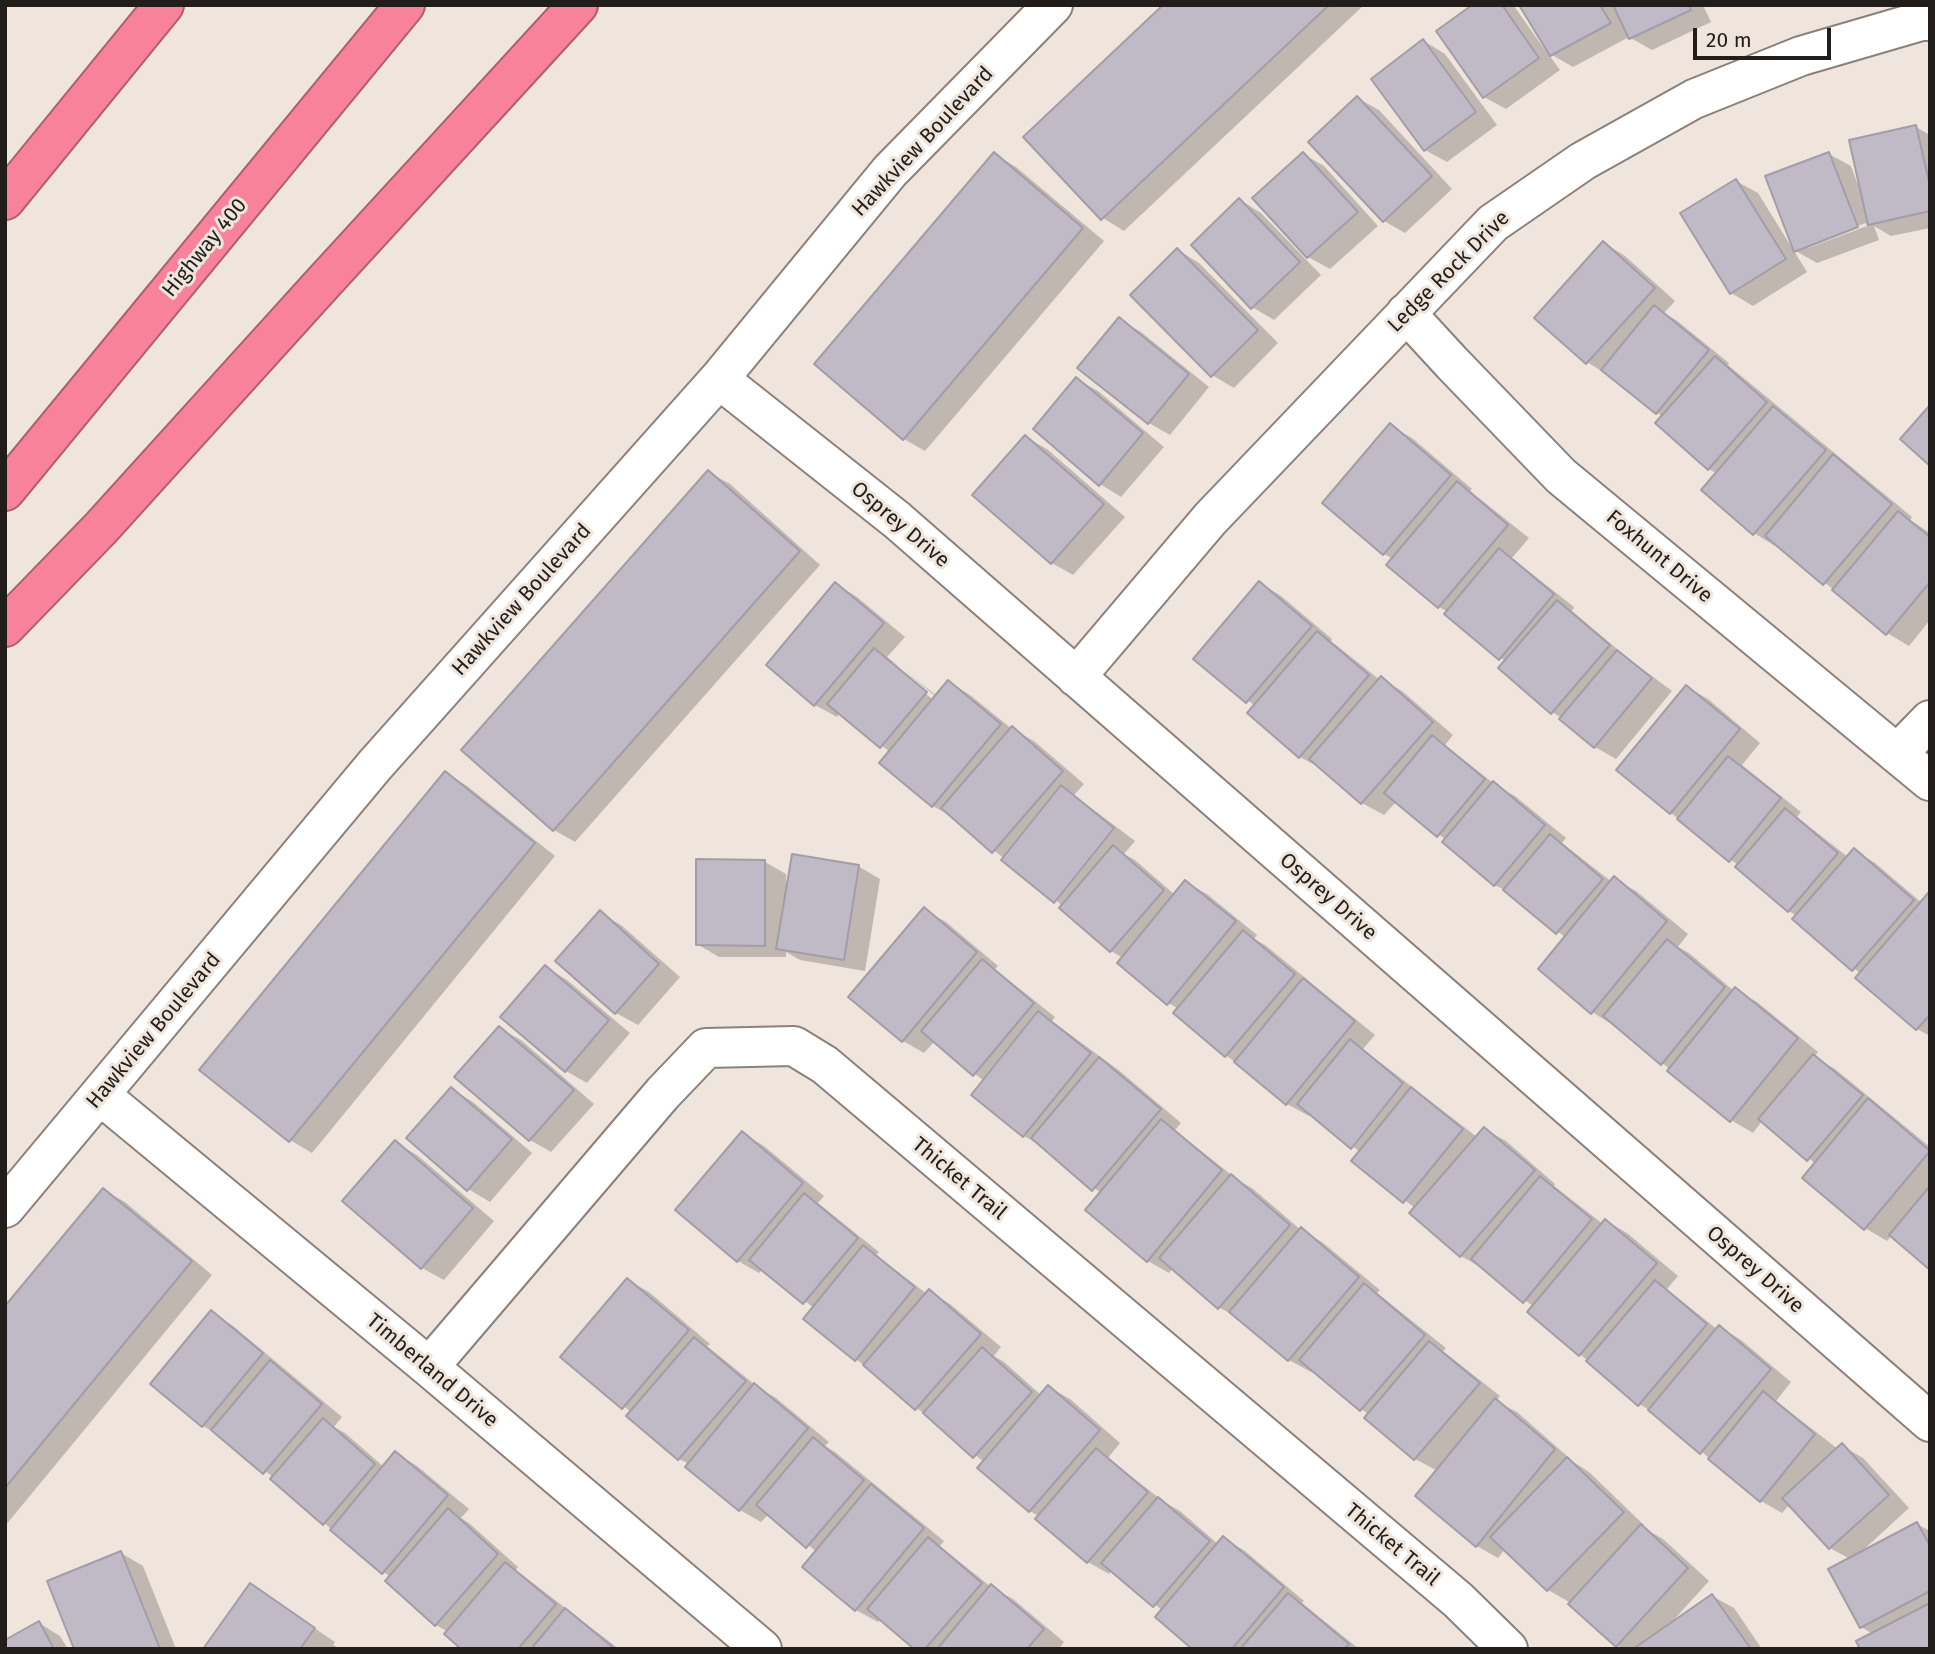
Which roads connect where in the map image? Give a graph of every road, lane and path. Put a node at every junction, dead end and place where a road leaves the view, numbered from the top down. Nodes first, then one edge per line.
1 (164, 5) edge
2 (405, 5) edge
3 (578, 5) edge
4 (1053, 5) edge
5 (1930, 21) edge
6 (5, 201) edge
7 (1406, 313) junction
8 (719, 379) junction
9 (5, 491) edge
10 (5, 627) edge
11 (1076, 677) junction
12 (1930, 720) edge
13 (1897, 754) junction
14 (1930, 781) edge
15 (100, 1095) junction
16 (5, 1208) edge
17 (429, 1367) junction
18 (1930, 1422) edge
19 (762, 1649) edge
20 (1508, 1649) edge

1 - 6 highway
2 - 9 highway, Highway 400
3 - 10 highway
4 - 8 street, Hawkview Boulevard
5 - 7 street, Ledge Rock Drive
7 - 11 street, Ledge Rock Drive
7 - 13 street, Foxhunt Drive
8 - 11 street, Osprey Drive
8 - 15 street, Hawkview Boulevard
11 - 18 street, Osprey Drive
12 - 13 street
13 - 14 street, Foxhunt Drive
15 - 16 street, Hawkview Boulevard
15 - 17 street, Timberland Drive
17 - 19 street, Timberland Drive
17 - 20 street, Thicket Trail

